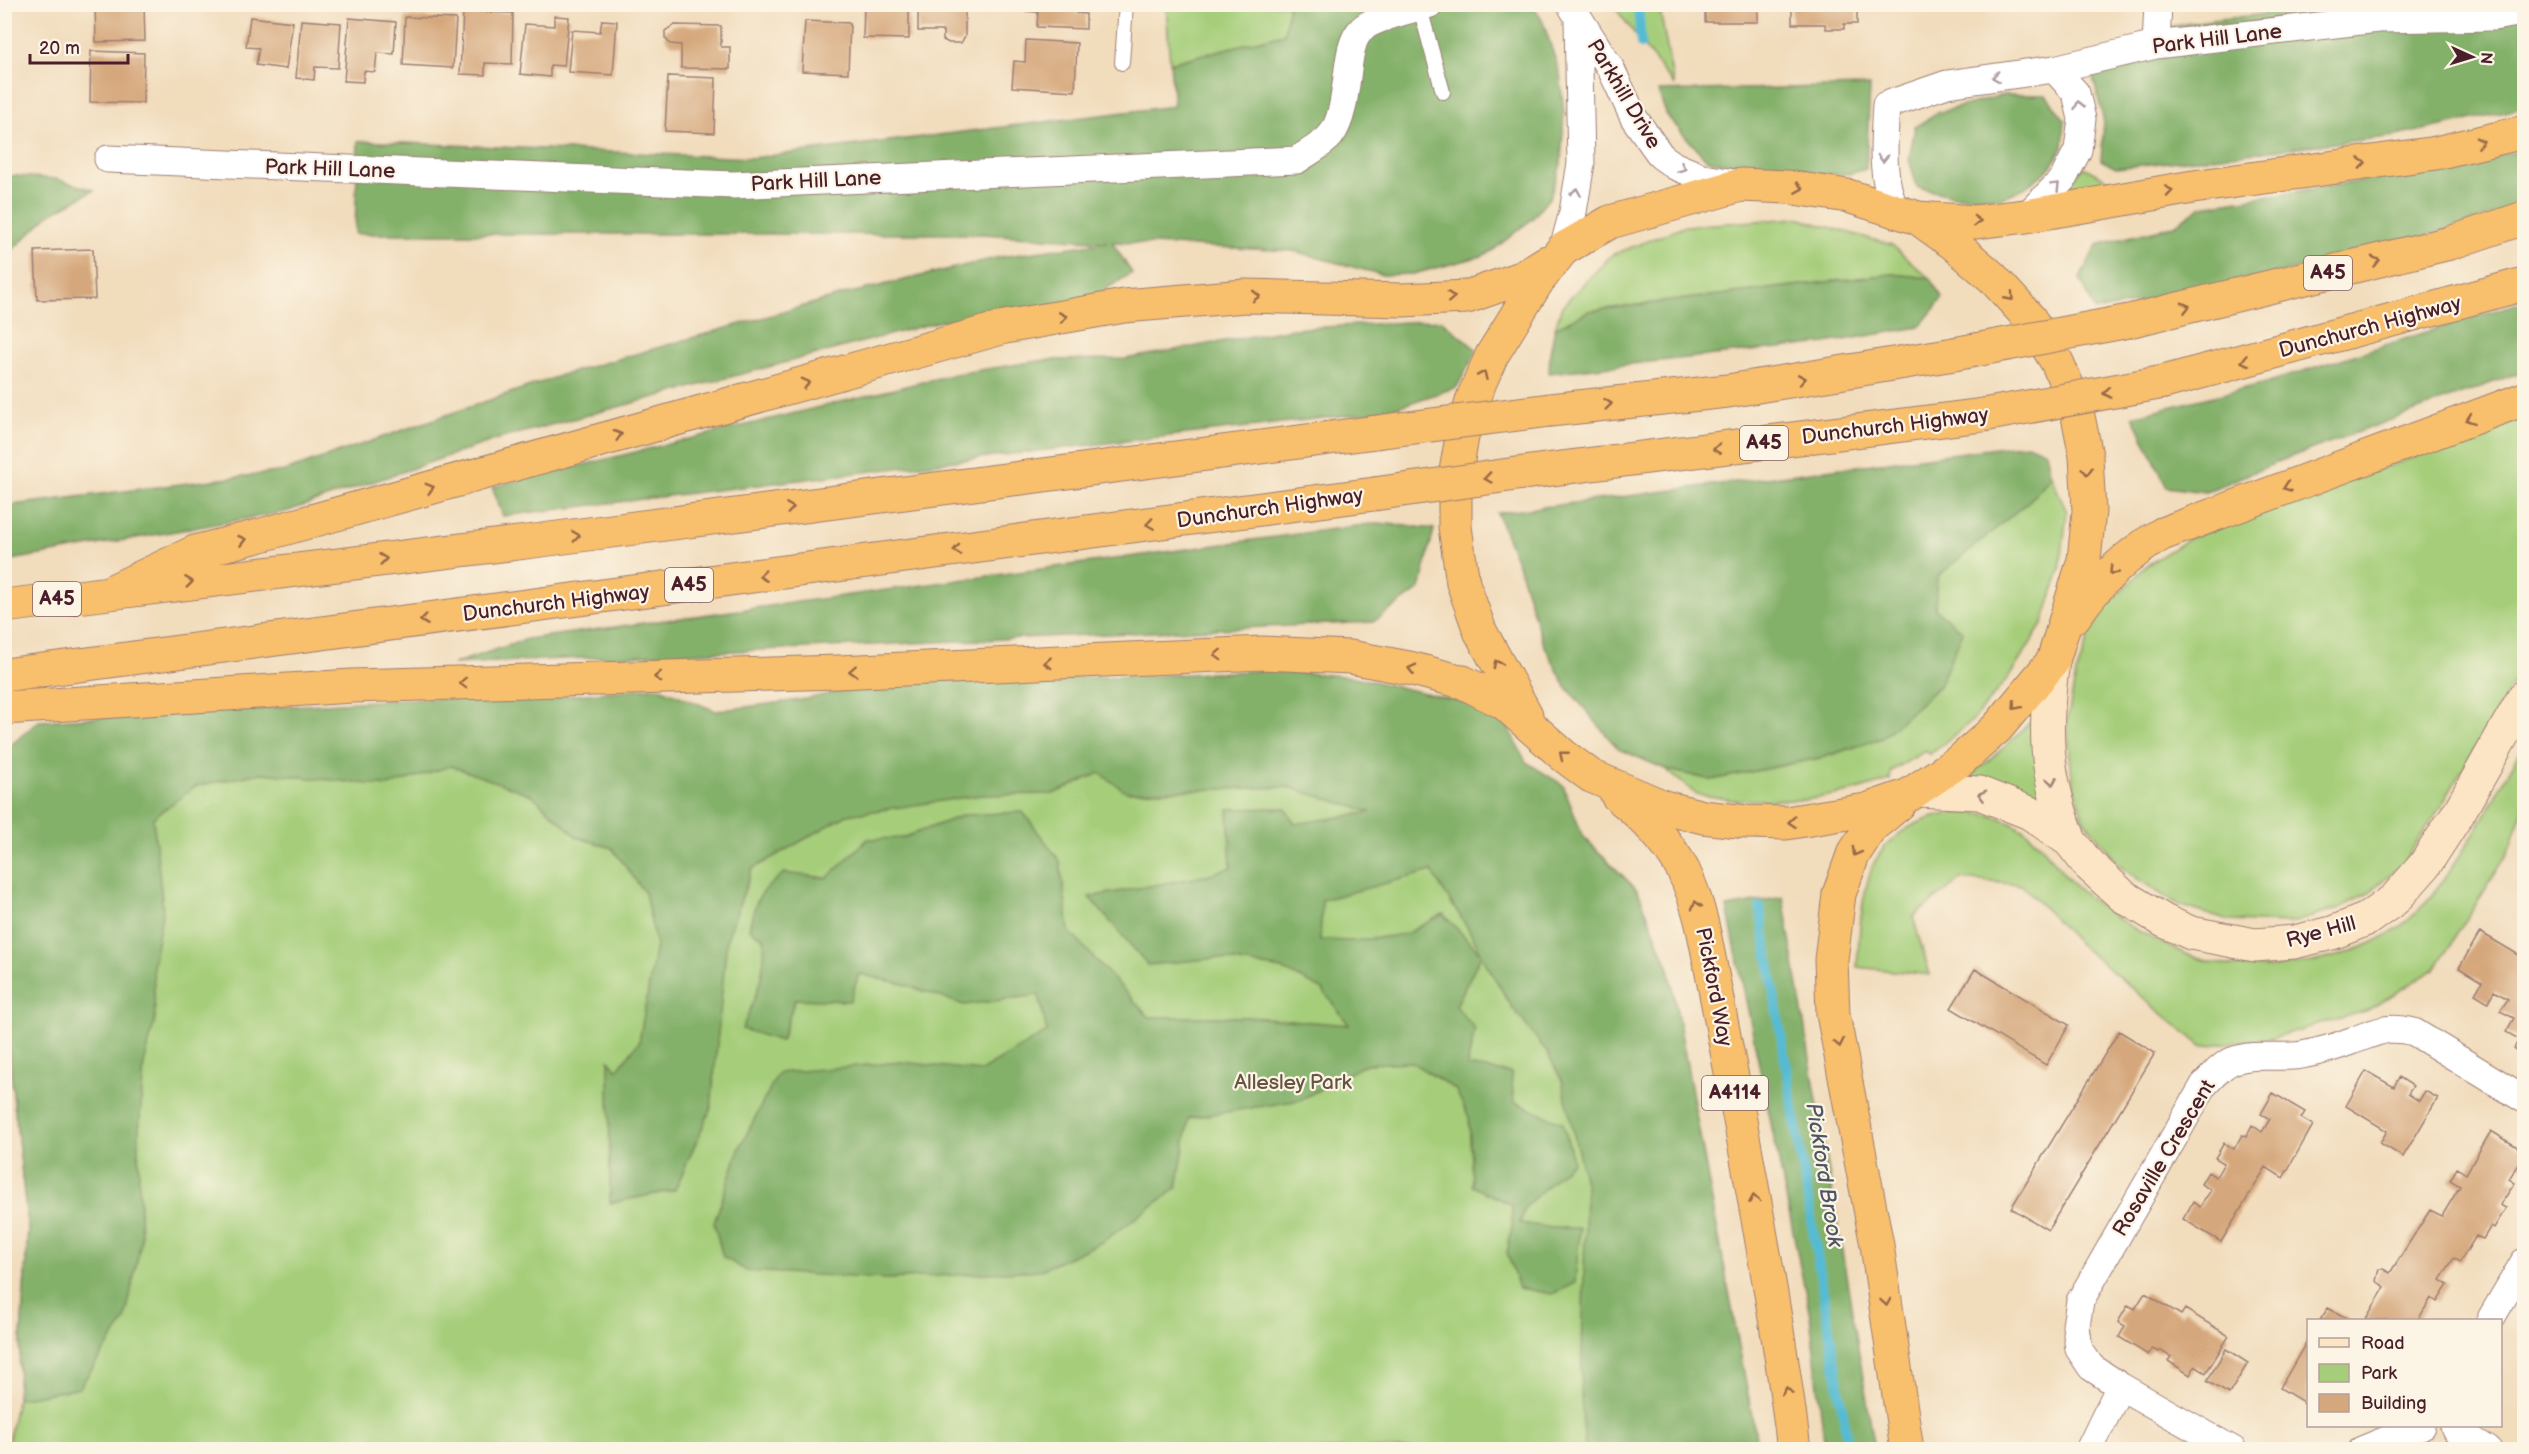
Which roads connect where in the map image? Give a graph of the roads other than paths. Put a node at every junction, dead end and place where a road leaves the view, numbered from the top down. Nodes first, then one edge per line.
1 (1126, 4) edge
2 (2158, 4) edge
3 (1425, 6) edge
4 (1574, 12) edge
5 (2524, 12) edge
6 (2156, 45) junction
7 (1122, 63) dead end
8 (2054, 69) junction
9 (1443, 92) dead end
10 (2524, 132) edge
11 (108, 159) dead end
12 (1741, 185) junction
13 (1906, 214) junction
14 (2026, 216) junction
15 (2524, 218) edge
16 (1560, 253) junction
17 (2524, 284) edge
18 (2524, 399) edge
19 (110, 592) junction
20 (4, 606) edge
21 (2057, 651) junction
22 (4, 675) edge
23 (2524, 697) edge
24 (4, 708) edge
25 (1537, 732) junction
26 (1591, 776) junction
27 (1913, 793) junction
28 (2070, 841) junction
29 (2524, 1099) edge
30 (2524, 1262) edge
31 (2491, 1319) edge
32 (2120, 1386) junction
33 (2416, 1427) edge
34 (2454, 1427) edge
35 (1794, 1449) edge
36 (1907, 1449) edge
37 (2089, 1449) edge
38 (2233, 1449) edge
39 (2362, 1449) edge
40 (2488, 1449) edge

1 - 7 lane
2 - 6 street
3 - 9 lane
3 - 11 street, Park Hill Lane
4 -> 12 street, Parkhill Drive
16 -> 4 street, Parkhill Drive
5 - 6 street, Park Hill Lane
6 - 8 street, Park Hill Lane
8 -> 13 street, Park Hill Lane
14 -> 8 street
14 -> 10 highway
12 -> 13 highway
12 - 16 highway
13 -> 14 highway
13 -> 21 highway
19 -> 15 highway, A45, bridge
19 -> 16 highway
25 -> 16 highway
17 -> 22 highway, Dunchurch Highway / A45, bridge
18 -> 21 highway
19 - 20 highway, A45
21 -> 27 highway
21 -> 28 street, Rye Hill
23 - 28 street, Rye Hill
25 -> 24 highway
26 -> 25 highway
27 -> 26 highway
35 -> 26 highway, Pickford Way / A4114
28 -> 27 street, Rye Hill
27 -> 36 highway
29 - 32 street, Rosaville Crescent
30 - 31 street
32 - 37 street
32 - 38 street, Rosaville Crescent
33 - 39 street
34 - 40 street

